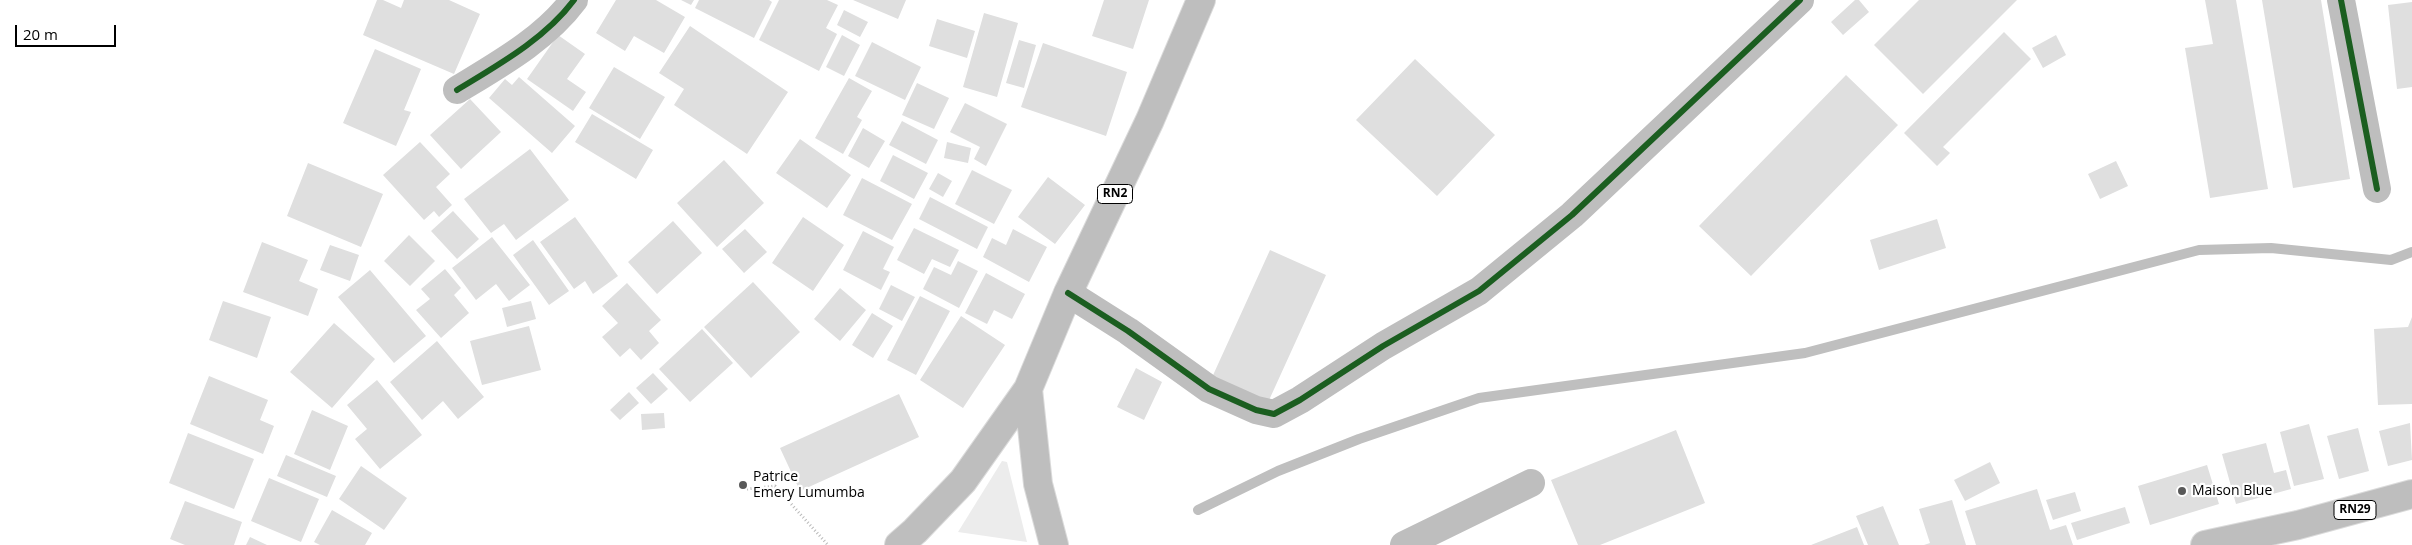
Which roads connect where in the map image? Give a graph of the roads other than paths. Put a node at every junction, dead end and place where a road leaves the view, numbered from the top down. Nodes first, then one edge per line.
1 (574, 0) edge
2 (1202, 0) edge
3 (1800, 0) edge
4 (2341, 0) edge
5 (457, 90) dead end
6 (2377, 189) dead end
7 (1068, 293) junction
8 (1028, 389) junction
9 (1531, 483) dead end
10 (2412, 494) edge
11 (899, 545) edge
12 (1054, 545) edge
13 (1404, 545) edge
14 (2205, 545) edge

1 - 5 main road
2 - 7 main road, RN2
3 - 7 main road
4 - 6 main road
7 - 8 main road, RN2
8 - 11 main road, RN2
8 - 12 main road, RN2
9 - 13 main road
10 - 14 main road, RN29

